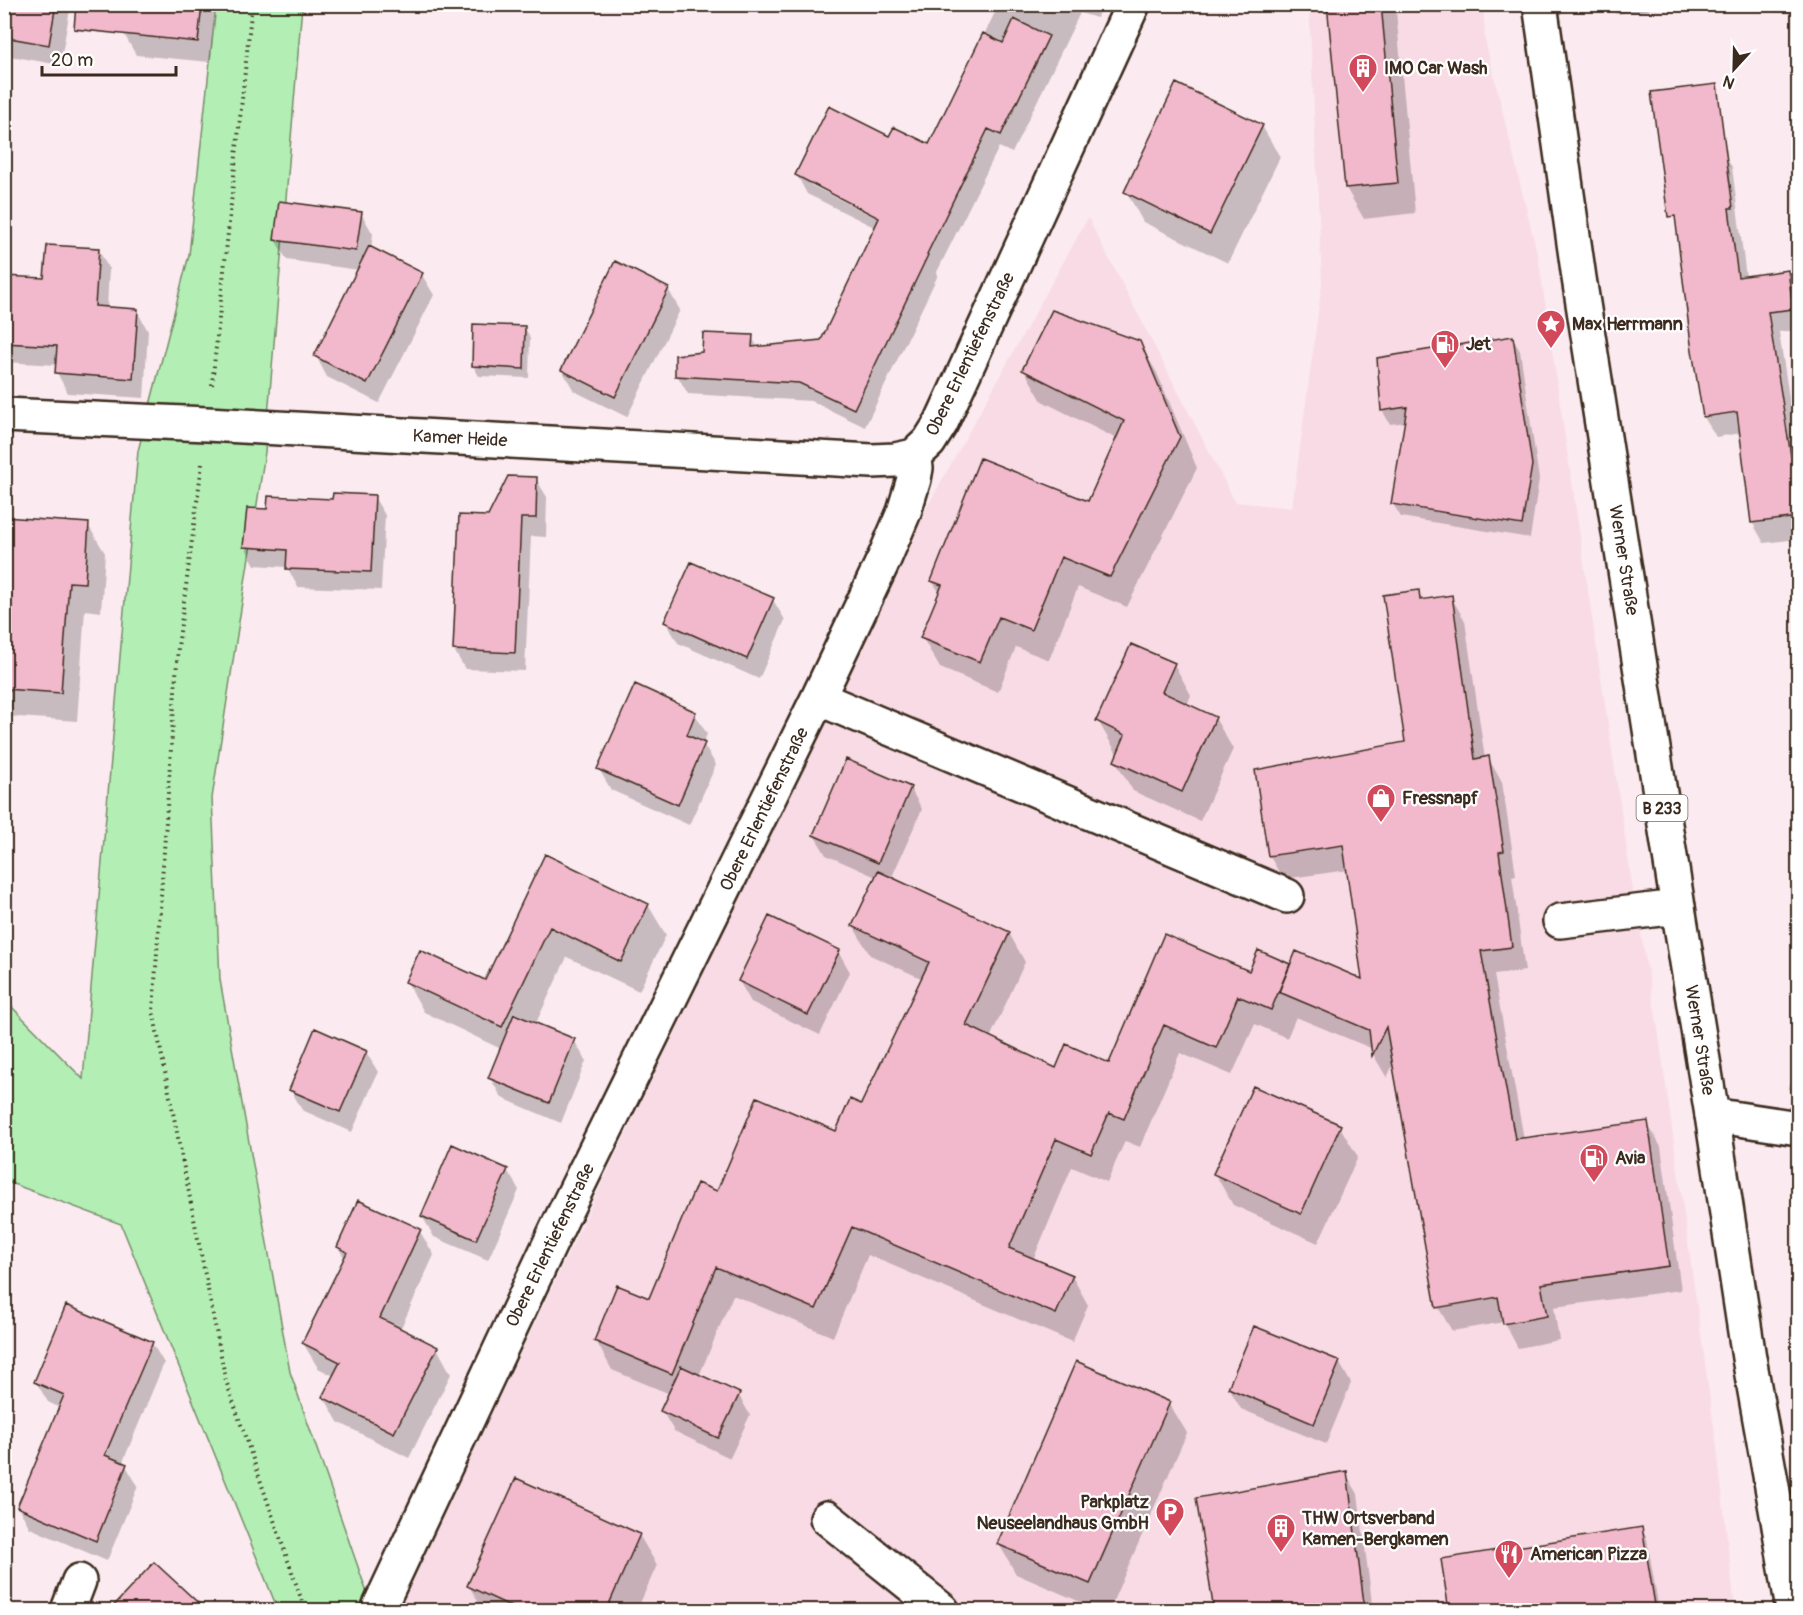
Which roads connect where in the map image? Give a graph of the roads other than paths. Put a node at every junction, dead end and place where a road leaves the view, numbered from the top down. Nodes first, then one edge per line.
1 (1133, 4) edge
2 (1540, 4) edge
3 (4, 415) edge
4 (914, 456) junction
5 (818, 698) junction
6 (1287, 896) dead end
7 (1678, 907) junction
8 (1560, 921) dead end
9 (1712, 1115) junction
10 (1798, 1128) edge
11 (827, 1518) dead end
12 (378, 1611) edge
13 (942, 1611) edge
14 (1793, 1611) edge

1 - 4 street, Obere Erlentiefenstraße
2 - 7 street, Werner Straße / B 233
3 - 4 street, Kamer Heide
4 - 5 street, Obere Erlentiefenstraße
5 - 6 street
5 - 12 street, Obere Erlentiefenstraße
7 - 8 street
7 - 9 street, Werner Straße / B 233
9 - 10 street, Werner Straße
9 - 14 street, Werner Straße / B 233
11 - 13 street

